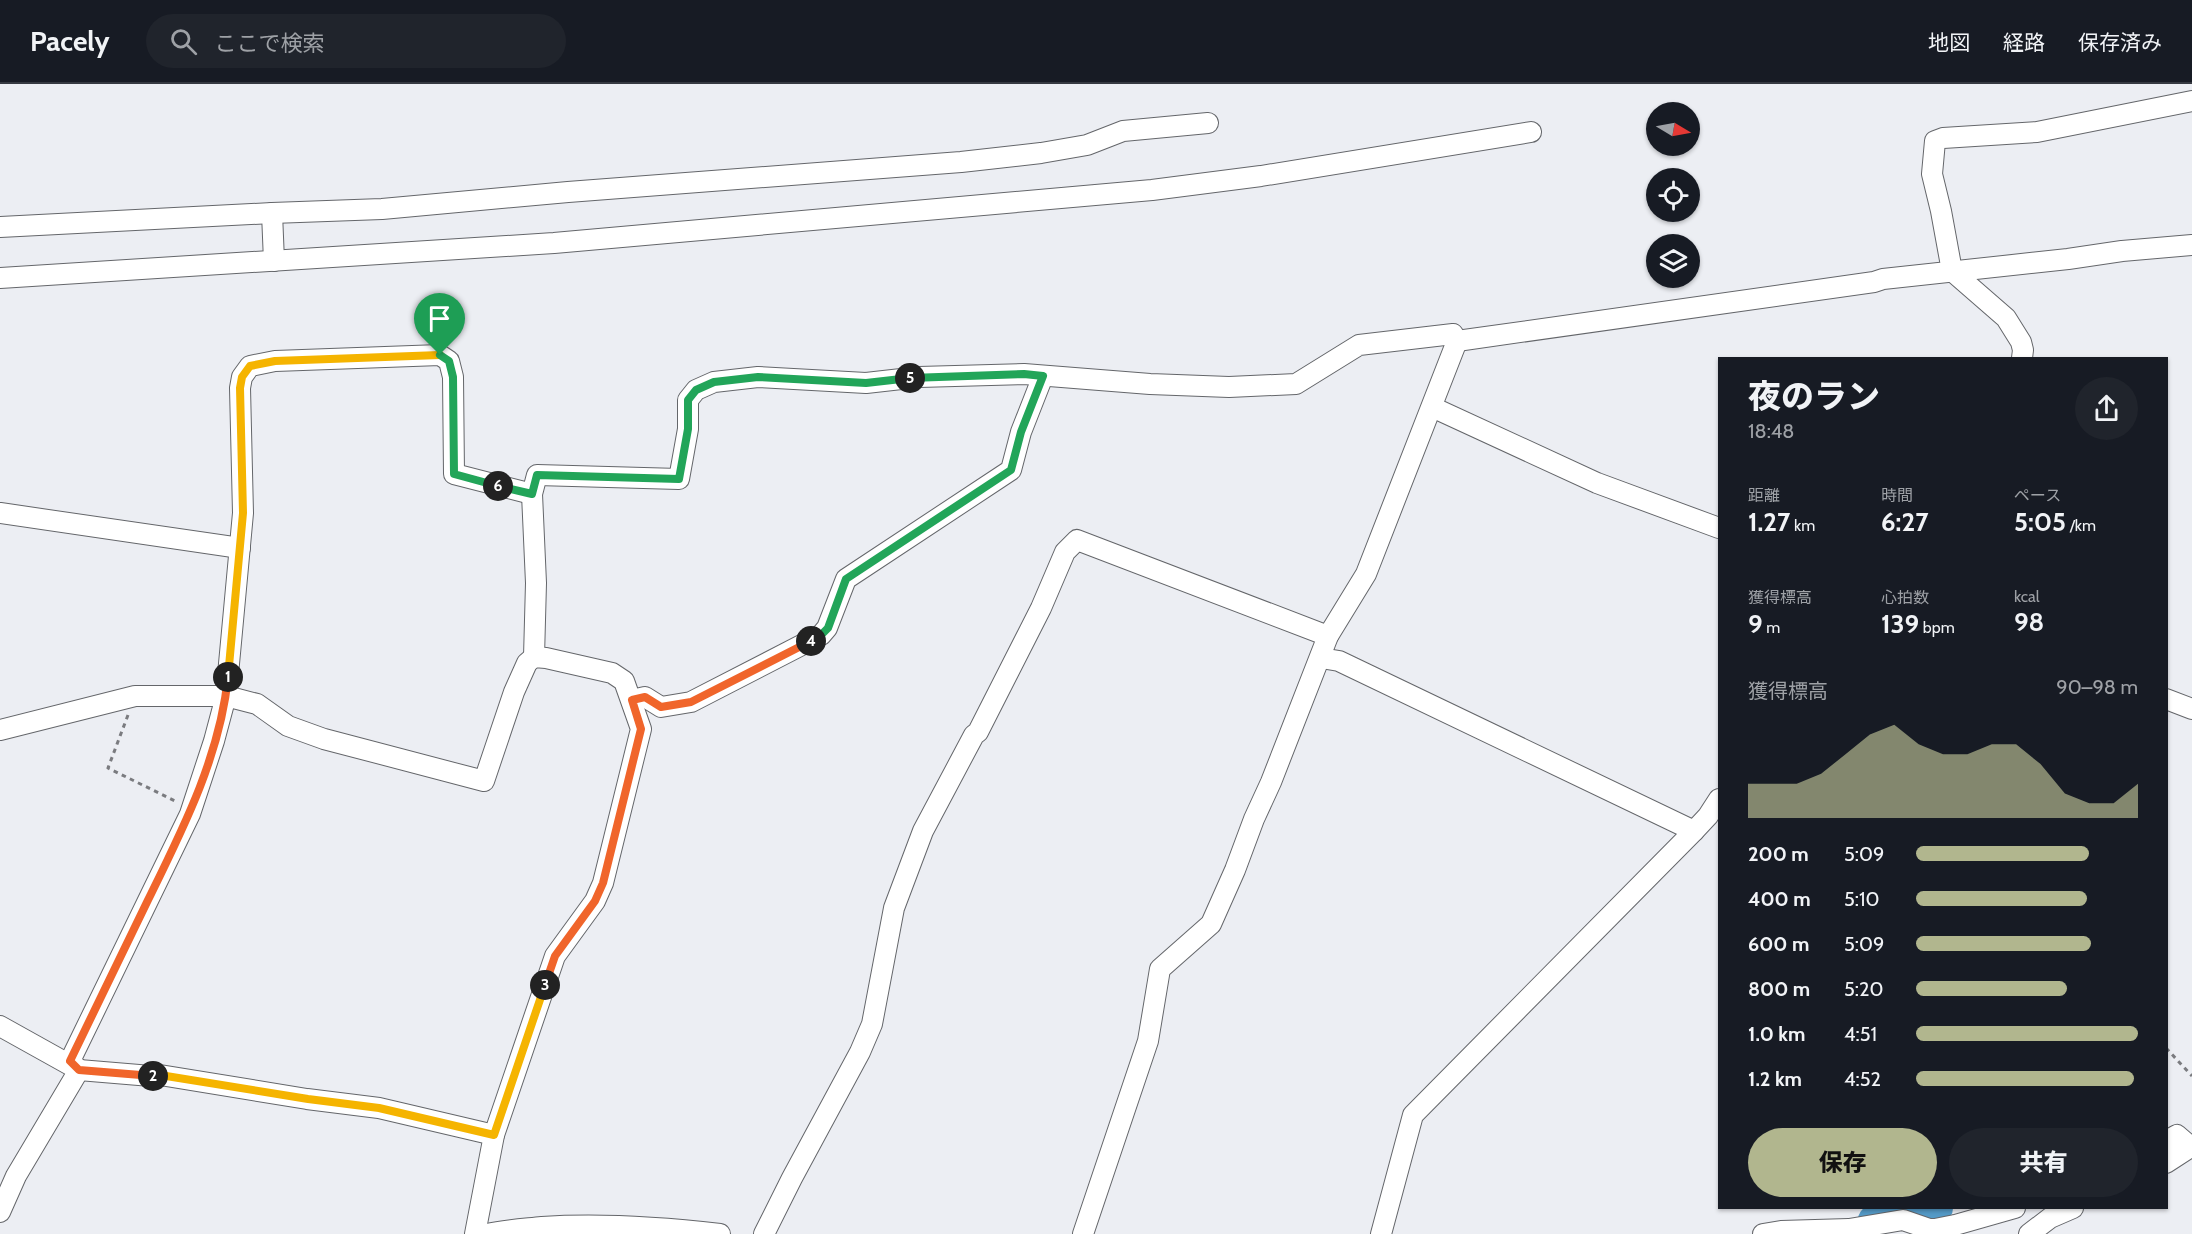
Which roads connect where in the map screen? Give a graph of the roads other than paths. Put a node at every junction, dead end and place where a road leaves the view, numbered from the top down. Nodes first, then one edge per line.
1 (2192, 102) edge
2 (1208, 123) dead end
3 (1531, 132) dead end
4 (272, 213) junction
5 (0, 227) edge
6 (2192, 246) edge
7 (274, 261) junction
8 (1952, 270) junction
9 (0, 278) edge
10 (1457, 341) junction
11 (2022, 357) edge
12 (1043, 376) junction
13 (1432, 407) junction
14 (532, 494) junction
15 (0, 513) edge
16 (1718, 528) edge
17 (240, 548) junction
18 (1328, 636) junction
19 (534, 657) junction
20 (1321, 658) junction
21 (226, 696) junction
22 (632, 700) junction
23 (2168, 700) edge
24 (2192, 708) edge
25 (0, 730) edge
26 (1718, 801) edge
27 (1694, 831) junction
28 (0, 1026) edge
29 (79, 1070) junction
30 (494, 1135) junction
31 (2168, 1141) edge
32 (2192, 1147) edge
33 (2168, 1161) edge
34 (2012, 1209) edge
35 (2071, 1209) edge
36 (0, 1212) edge
37 (655, 1231) edge
38 (475, 1234) edge
39 (487, 1234) edge
40 (720, 1234) edge
41 (764, 1234) edge
42 (1083, 1234) edge
43 (1381, 1234) edge
44 (1763, 1234) edge
45 (2029, 1234) edge

1 - 8 street
2 - 4 street
3 - 7 street
4 - 5 street
4 - 7 street
6 - 8 street
7 - 9 street
8 - 10 street
8 - 11 street
10 - 12 street
10 - 13 street
12 - 14 street
12 - 22 street
13 - 16 street
13 - 18 street
14 - 17 street
14 - 19 street
15 - 17 street
17 - 21 street
18 - 20 street
18 - 41 street
19 - 21 street
19 - 22 street
20 - 27 street
20 - 42 street
21 - 25 street
21 - 29 street
22 - 30 street
23 - 24 street
26 - 27 street
27 - 43 street
28 - 29 street
29 - 30 street
29 - 36 street
30 - 38 street
31 - 32 street
32 - 33 street
34 - 44 street
35 - 45 street
37 - 39 street
37 - 40 street

